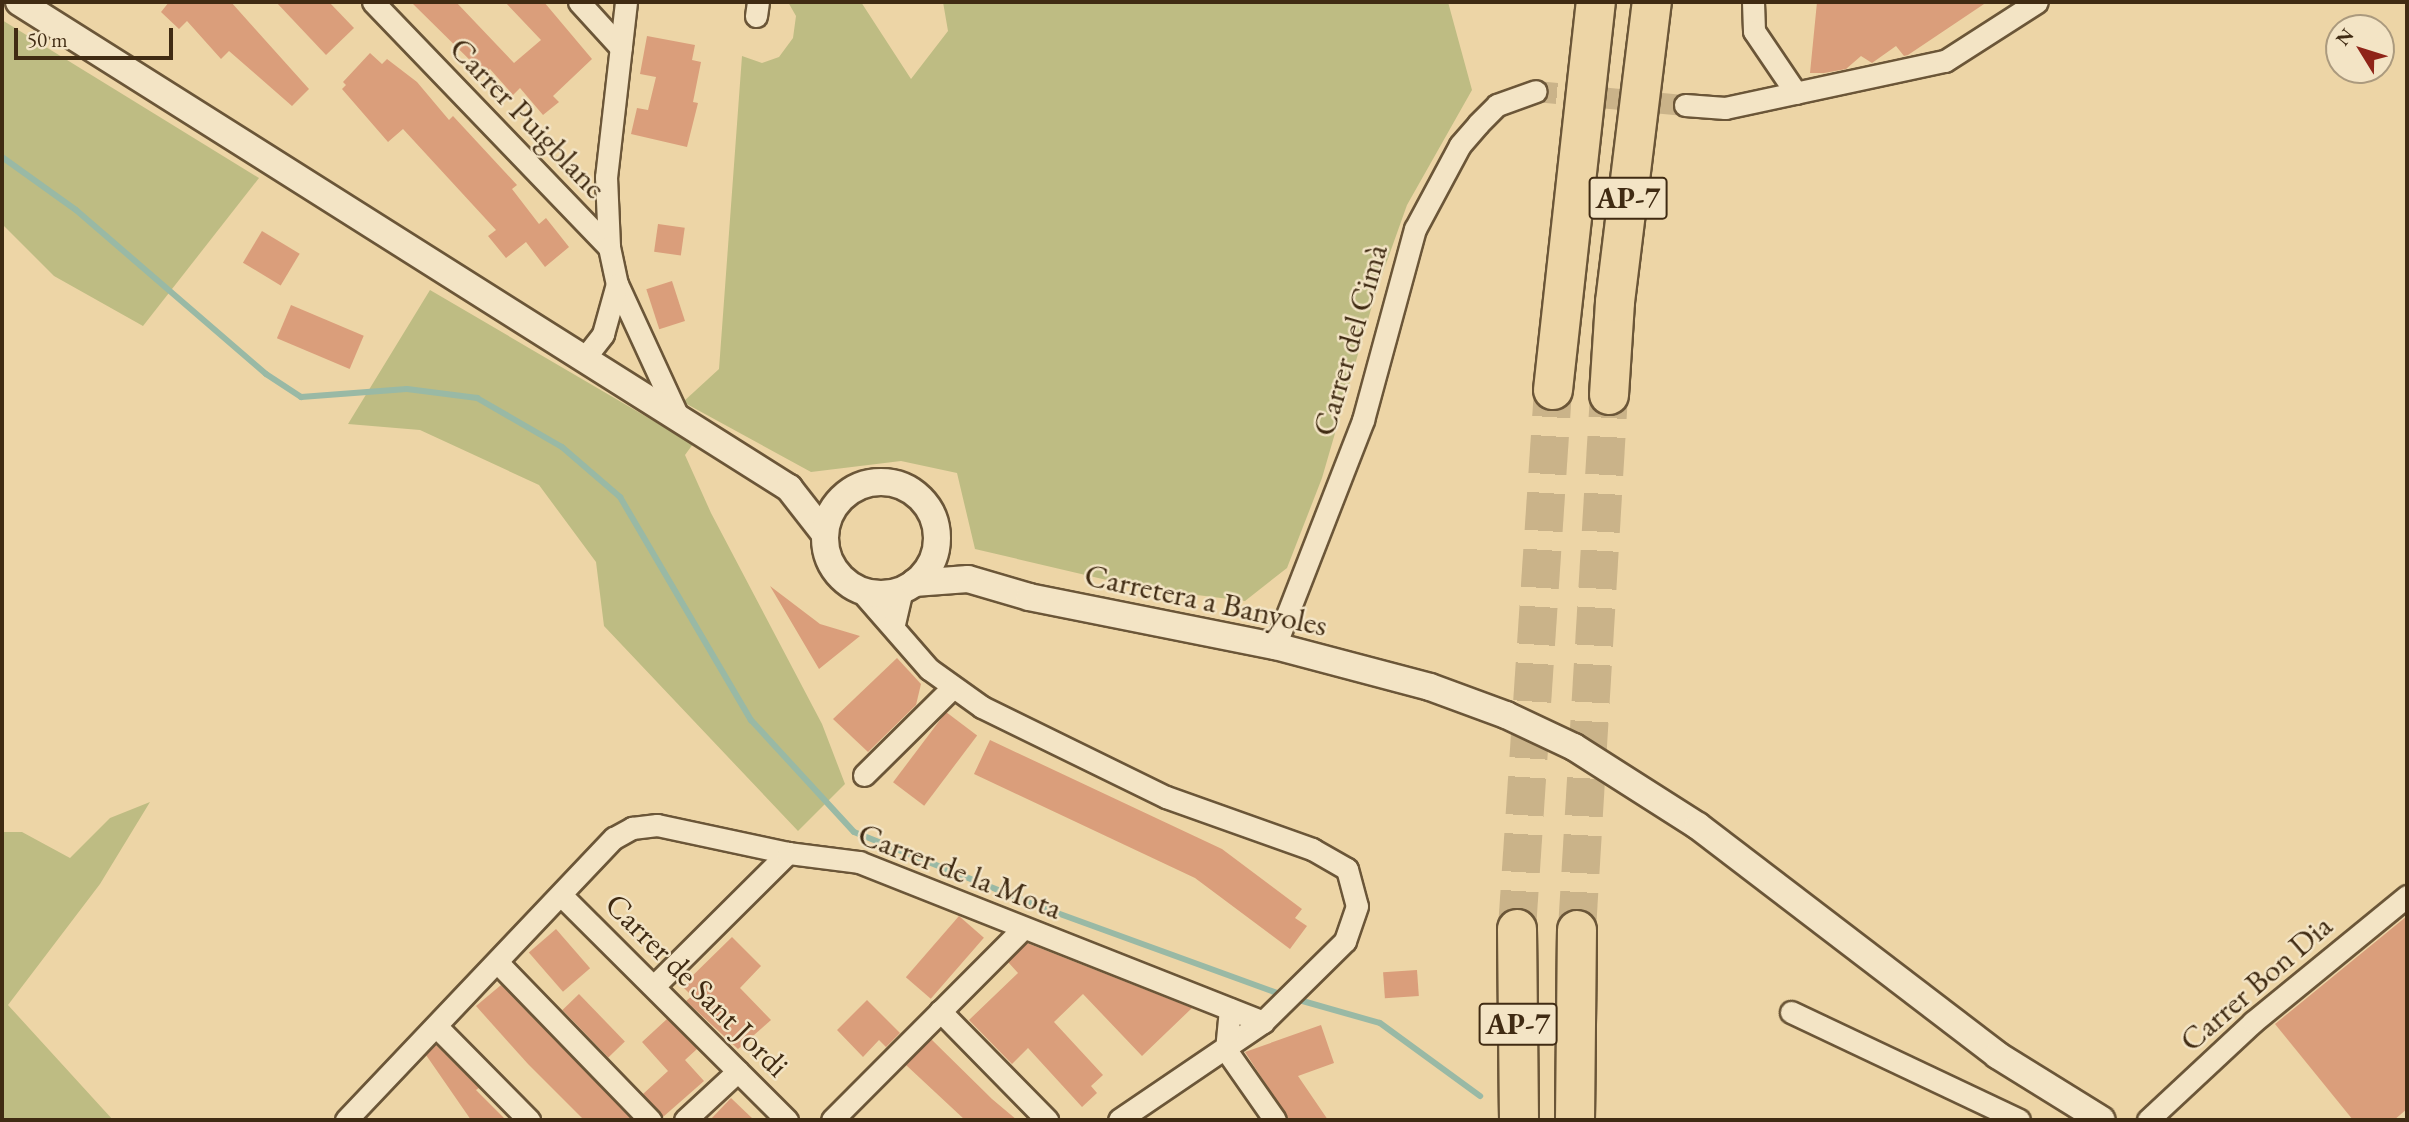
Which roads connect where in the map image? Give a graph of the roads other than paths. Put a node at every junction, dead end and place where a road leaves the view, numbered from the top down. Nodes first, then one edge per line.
1 (19, 2) edge
2 (373, 2) edge
3 (579, 2) edge
4 (626, 2) edge
5 (1596, 2) edge
6 (1652, 2) edge
7 (1662, 2) edge
8 (1753, 2) edge
9 (2037, 2) edge
10 (621, 48) junction
11 (1536, 92) tunnel mouth
12 (1796, 93) junction
13 (1685, 105) tunnel mouth
14 (609, 247) junction
15 (1621, 256) junction
16 (617, 284) junction
17 (583, 360) junction
18 (1553, 390) tunnel mouth
19 (1609, 395) tunnel mouth
20 (680, 421) junction
21 (789, 488) junction
22 (853, 489) junction
23 (825, 534) junction
24 (937, 534) junction
25 (968, 579) junction
26 (908, 586) junction
27 (860, 590) junction
28 (894, 624) junction
29 (1275, 646) junction
30 (951, 689) junction
31 (864, 775) dead end
32 (788, 853) junction
33 (561, 895) junction
34 (2407, 896) edge
35 (1023, 928) junction
36 (1517, 929) tunnel mouth
37 (1577, 930) tunnel mouth
38 (498, 963) junction
39 (654, 986) junction
40 (1230, 1009) junction
41 (940, 1011) junction
42 (1791, 1012) dead end
43 (1270, 1015) junction
44 (437, 1027) junction
45 (1226, 1050) junction
46 (738, 1071) junction
47 (346, 1120) edge
48 (529, 1120) edge
49 (650, 1120) edge
50 (685, 1120) edge
51 (788, 1120) edge
52 (832, 1120) edge
53 (1047, 1120) edge
54 (1119, 1120) edge
55 (1275, 1120) edge
56 (1519, 1120) edge
57 (1575, 1120) edge
58 (2019, 1120) edge
59 (2102, 1120) edge
60 (2148, 1120) edge

1 - 17 street
2 - 14 street, Carrer Puigblanc
3 - 10 street
4 - 10 street
5 - 18 highway, AP-7
6 - 15 highway, AP-7
7 - 15 highway
8 - 12 street
9 - 12 street
10 - 14 street
11 - 29 street, Carrer del Cimà
12 - 13 street
14 - 16 street
15 - 19 highway, AP-7
16 - 17 street
16 - 20 street
17 - 20 street
20 - 21 street
21 - 22 street
21 - 23 street
22 - 23 street
22 - 24 street
23 - 27 street
24 - 25 street
24 - 26 street
25 - 26 street, Carretera a Banyoles
25 - 29 street, Carretera a Banyoles
26 - 27 street
26 - 28 street
27 - 28 street
28 - 30 street
29 - 59 street, Carretera a Banyoles
30 - 31 street
30 - 43 street
32 - 33 street, Carrer de la Mota
32 - 35 street, Carrer de la Mota
32 - 39 street
33 - 38 street, Carrer de la Mota
33 - 39 street, Carrer de Sant Jordi
34 - 60 street, Carrer Bon Dia
35 - 40 street, Carrer de la Mota
35 - 41 street
36 - 56 highway, AP-7
37 - 57 highway, AP-7
38 - 44 street, Carrer de la Mota
38 - 49 street
39 - 46 street, Carrer de Sant Jordi
40 - 43 street, Carrer de la Mota
40 - 45 street
41 - 52 street
41 - 53 street
42 - 58 street
43 - 45 street
44 - 47 street, Carrer de la Mota
44 - 48 street
45 - 54 street
45 - 55 street
46 - 50 street
46 - 51 street, Carrer de Sant Jordi

